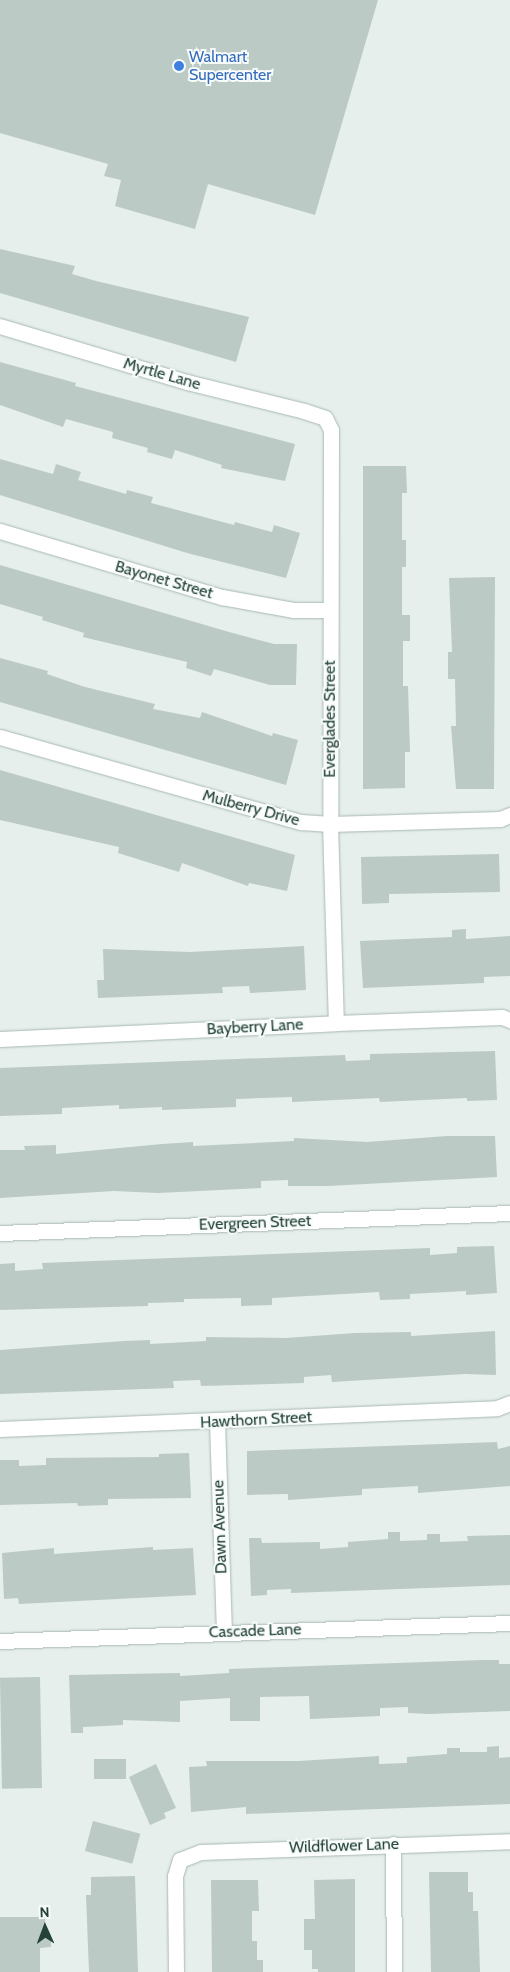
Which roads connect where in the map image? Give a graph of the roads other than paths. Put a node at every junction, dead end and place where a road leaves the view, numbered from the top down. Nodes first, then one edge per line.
1 (0, 326) edge
2 (325, 418) joint
3 (0, 532) edge
4 (330, 610) junction
5 (0, 737) edge
6 (510, 815) edge
7 (330, 824) junction
8 (510, 1020) edge
9 (336, 1023) junction
10 (0, 1039) edge
11 (510, 1213) edge
12 (0, 1233) edge
13 (510, 1403) edge
14 (217, 1422) junction
15 (0, 1428) edge
16 (510, 1623) edge
17 (224, 1632) junction
18 (0, 1642) edge
19 (510, 1841) edge
20 (393, 1844) junction
21 (176, 1972) edge
22 (394, 1972) edge

1 - 2 street, Myrtle Lane
2 - 4 street, Everglades Street
3 - 4 street, Bayonet Street
4 - 7 street, Everglades Street
5 - 7 street, Mulberry Drive
6 - 7 street, Mulberry Drive
7 - 9 street, Everglades Street
8 - 9 street, Bayberry Lane
9 - 10 street, Bayberry Lane
11 - 12 street, Evergreen Street
13 - 14 street, Hawthorn Street
14 - 15 street, Hawthorn Street
14 - 17 street, Dawn Avenue
16 - 17 street, Cascade Lane
17 - 18 street, Cascade Lane
19 - 20 street, Wildflower Lane
20 - 21 street, Wildflower Lane
20 - 22 street

